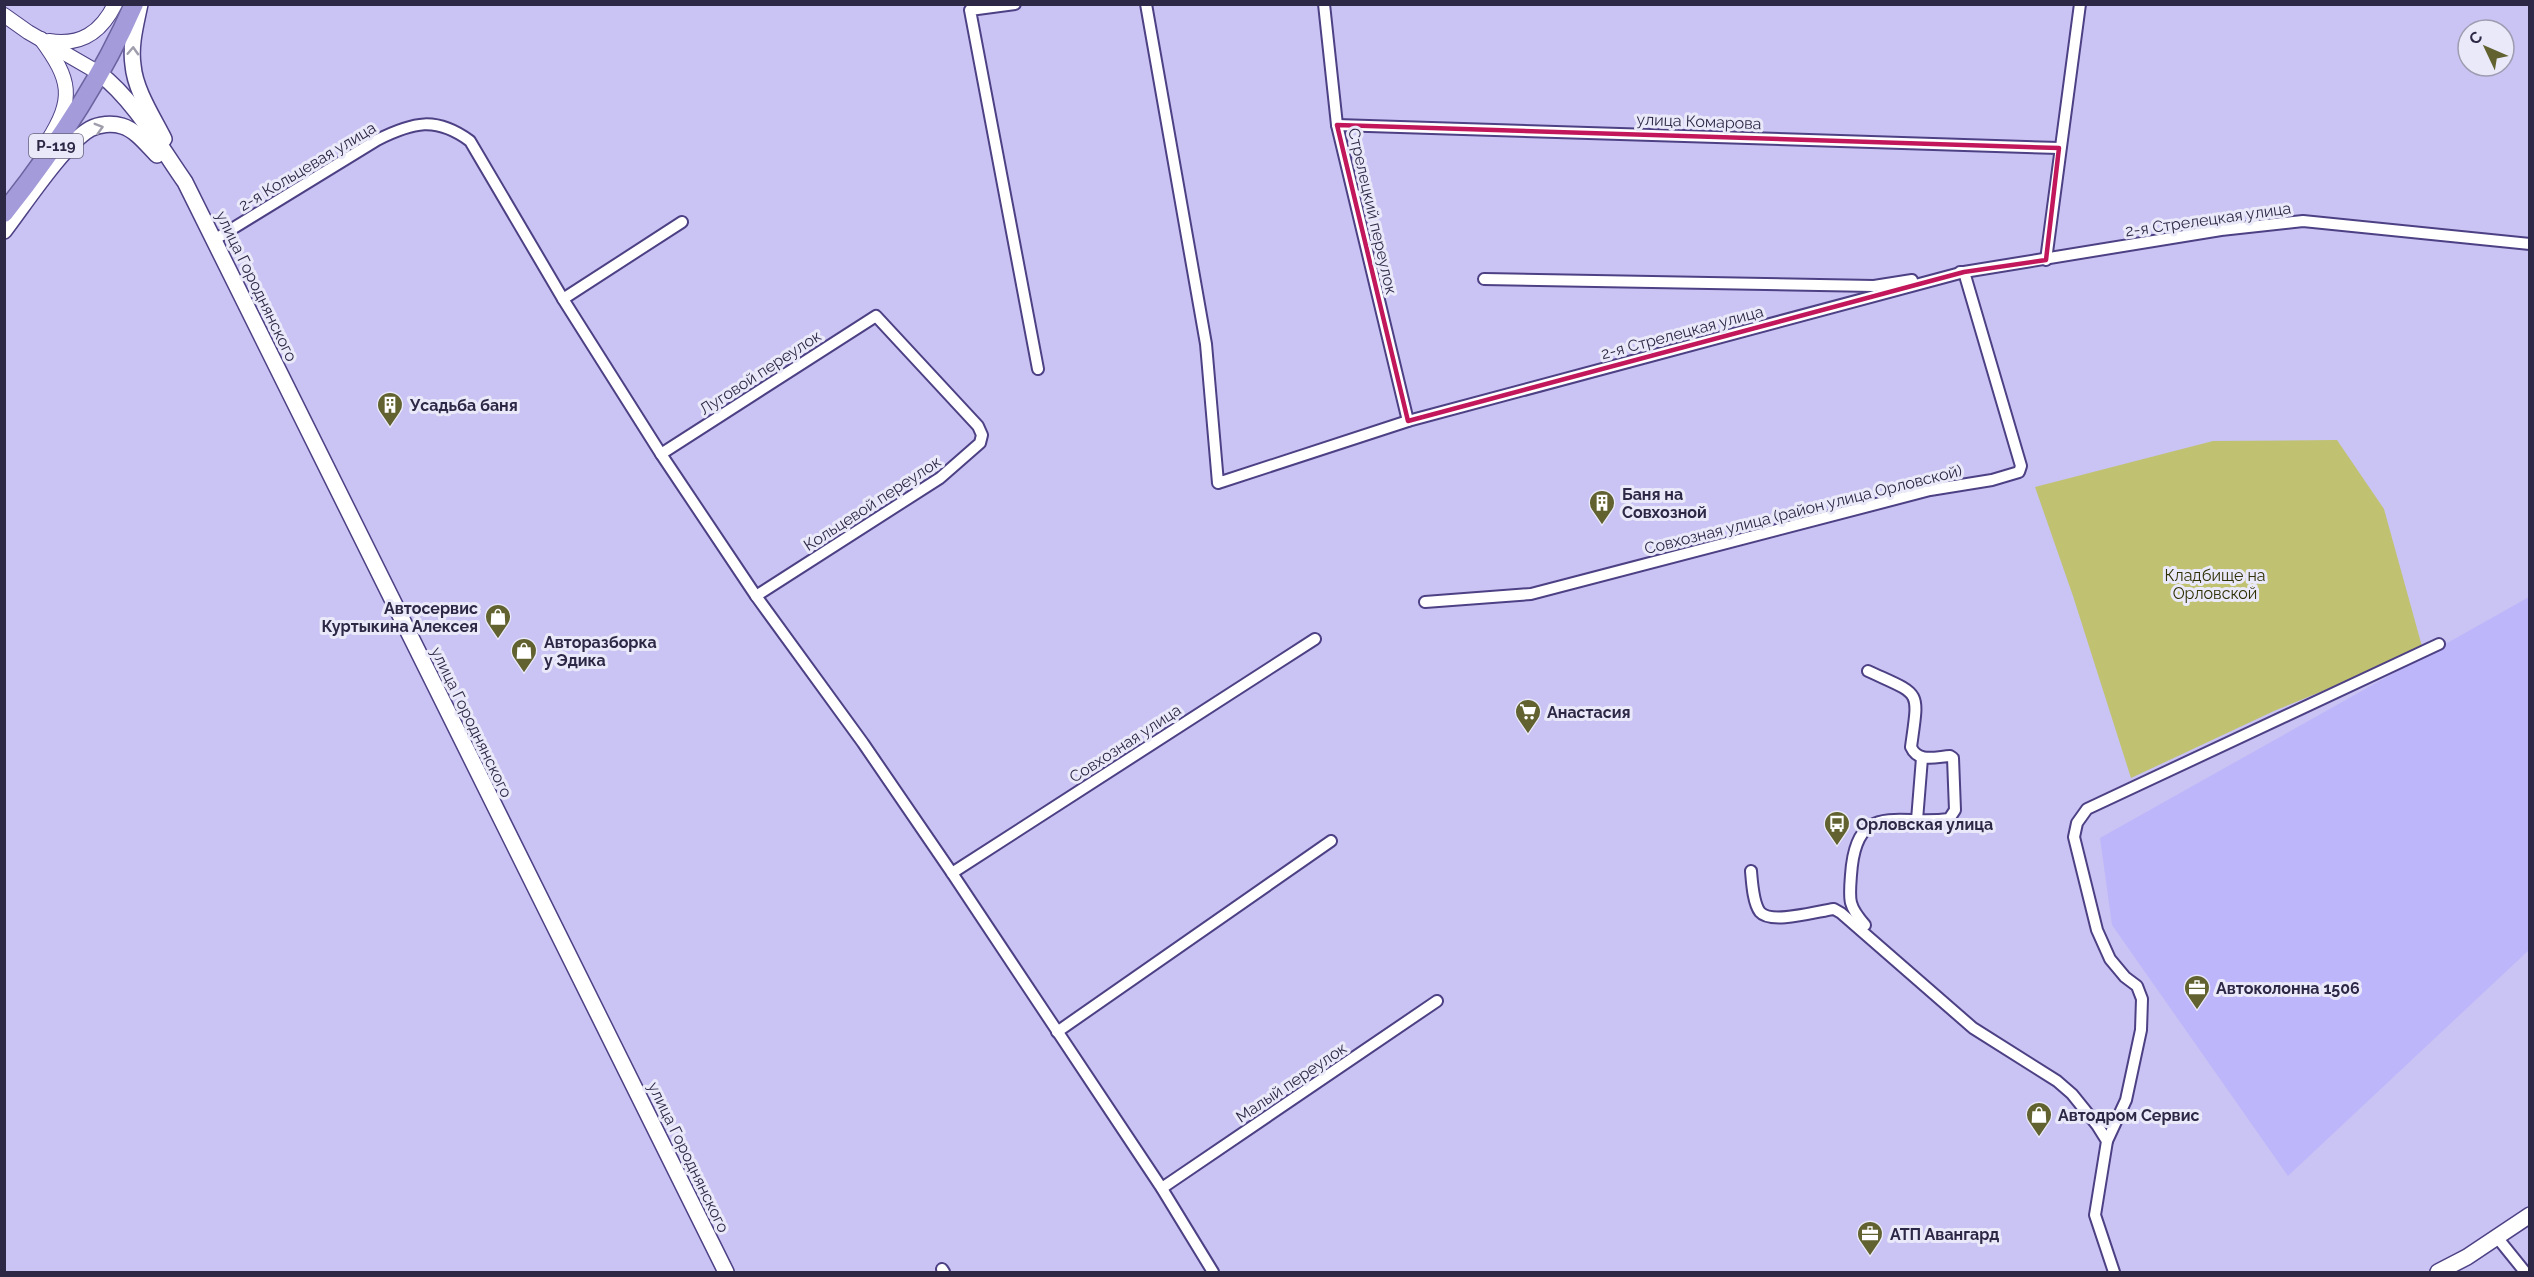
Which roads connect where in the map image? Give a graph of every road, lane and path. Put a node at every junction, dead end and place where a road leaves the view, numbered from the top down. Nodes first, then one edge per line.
1 (115, 4) edge
2 (134, 4) edge
3 (140, 4) edge
4 (1015, 4) edge
5 (1146, 4) edge
6 (1324, 4) edge
7 (2080, 4) edge
8 (4, 15) edge
9 (41, 39) junction
10 (99, 73) junction
11 (1337, 125) junction
12 (2059, 147) junction
13 (185, 182) junction
14 (4, 200) edge
15 (4, 213) edge
16 (682, 222) dead end
17 (4, 231) edge
18 (214, 240) junction
19 (2529, 244) edge
20 (2046, 260) junction
21 (1964, 272) junction
22 (1484, 279) dead end
23 (563, 299) junction
24 (876, 316) joint
25 (1038, 369) dead end
26 (1408, 421) junction
27 (661, 454) junction
28 (756, 596) junction
29 (1425, 602) dead end
30 (1315, 639) dead end
31 (2439, 644) dead end
32 (1868, 672) dead end
33 (1922, 758) junction
34 (1917, 820) junction
35 (1331, 841) dead end
36 (1751, 870) dead end
37 (952, 873) junction
38 (1849, 897) junction
39 (1834, 909) junction
40 (1869, 936) junction
41 (1437, 1001) dead end
42 (1057, 1032) junction
43 (2107, 1141) junction
44 (1162, 1188) junction
45 (2529, 1215) edge
46 (2496, 1236) junction
47 (726, 1272) edge
48 (1213, 1272) edge
49 (2114, 1272) edge
50 (2438, 1272) edge
51 (2525, 1272) edge

1 - 9 street
2 - 10 highway, Р-119
13 -> 3 main road
4 - 25 street
5 - 26 street, 2-я Стрелецкая улица
6 - 11 street, Стрелецкий переулок
7 - 12 street
8 - 9 street
9 - 10 street
9 - 14 street
10 - 13 main road, улица Городнянского
10 - 15 highway, Р-119
11 - 12 street, улица Комарова
11 - 26 street, Стрелецкий переулок
12 - 20 street
17 -> 13 main road
13 - 18 main road, улица Городнянского
16 - 23 street
18 - 23 street, 2-я Кольцевая улица
18 - 47 main road, улица Городнянского
19 - 20 street, 2-я Стрелецкая улица
20 - 21 street, 2-я Стрелецкая улица
21 - 22 street, 2-я Стрелецкая улица
21 - 26 street, 2-я Стрелецкая улица
21 - 29 street, Совхозная улица (район улица Орловской)
23 - 27 street
24 - 27 street, Луговой переулок
24 - 28 street, Кольцевой переулок
27 - 28 street
28 - 37 street
30 - 37 street, Совхозная улица
31 - 43 street
32 - 33 street
33 - 34 street
33 - 34 street
34 - 38 street
35 - 42 street
36 - 39 street
37 - 42 street
38 - 39 street
38 - 40 street
39 - 40 street
40 - 43 street
41 - 44 street, Малый переулок
42 - 44 street
43 - 49 street
44 - 48 street
45 - 46 main road
46 - 50 main road
46 - 51 street

